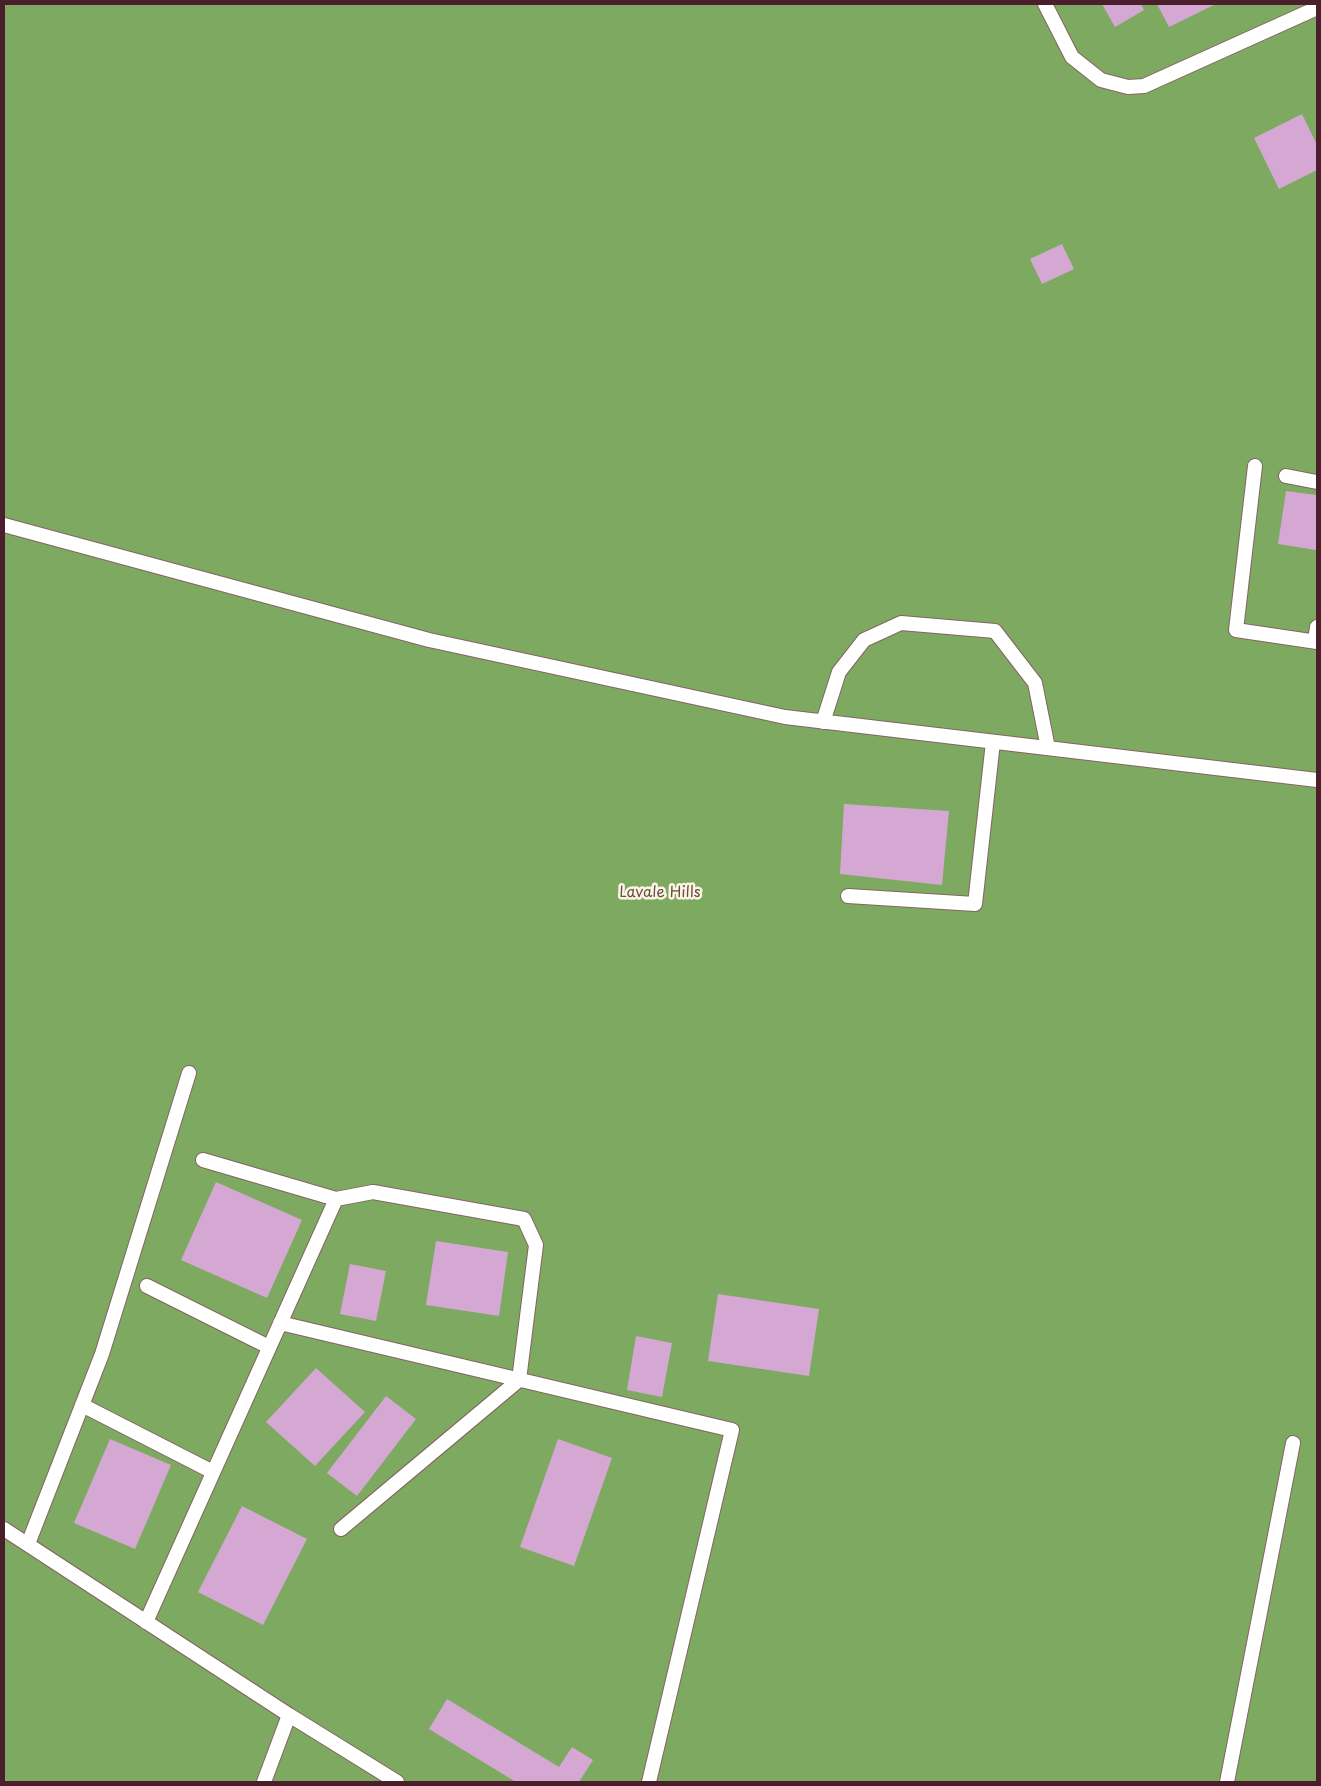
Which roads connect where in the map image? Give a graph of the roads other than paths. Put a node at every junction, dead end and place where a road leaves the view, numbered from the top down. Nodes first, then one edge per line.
1 (1045, 4) edge
2 (1317, 8) edge
3 (1255, 466) dead end
4 (1286, 476) dead end
5 (1317, 482) edge
6 (4, 525) edge
7 (1317, 627) edge
8 (1316, 642) edge
9 (823, 722) junction
10 (992, 742) junction
11 (1048, 748) junction
12 (1317, 780) edge
13 (848, 896) dead end
14 (189, 1073) dead end
15 (203, 1160) dead end
16 (336, 1199) junction
17 (147, 1286) dead end
18 (280, 1323) junction
19 (269, 1347) junction
20 (519, 1380) junction
21 (82, 1406) junction
22 (1293, 1442) dead end
23 (213, 1472) junction
24 (4, 1529) edge
25 (341, 1529) dead end
26 (28, 1544) junction
27 (146, 1622) junction
28 (289, 1715) junction
29 (264, 1782) edge
30 (397, 1782) edge
31 (649, 1782) edge
32 (1226, 1782) edge

1 - 2 lane
3 - 8 lane
4 - 5 lane
6 - 9 lane
7 - 8 lane
9 - 10 lane
9 - 11 lane
10 - 11 lane
10 - 13 lane
11 - 12 lane
14 - 21 lane
15 - 16 lane
16 - 18 lane
16 - 20 lane
17 - 19 lane
18 - 19 lane
18 - 20 lane
19 - 23 lane
20 - 25 lane
20 - 31 lane
21 - 23 lane
21 - 26 lane
22 - 32 lane
23 - 27 lane
24 - 26 lane
26 - 27 lane
27 - 28 lane
28 - 29 lane
28 - 30 lane

